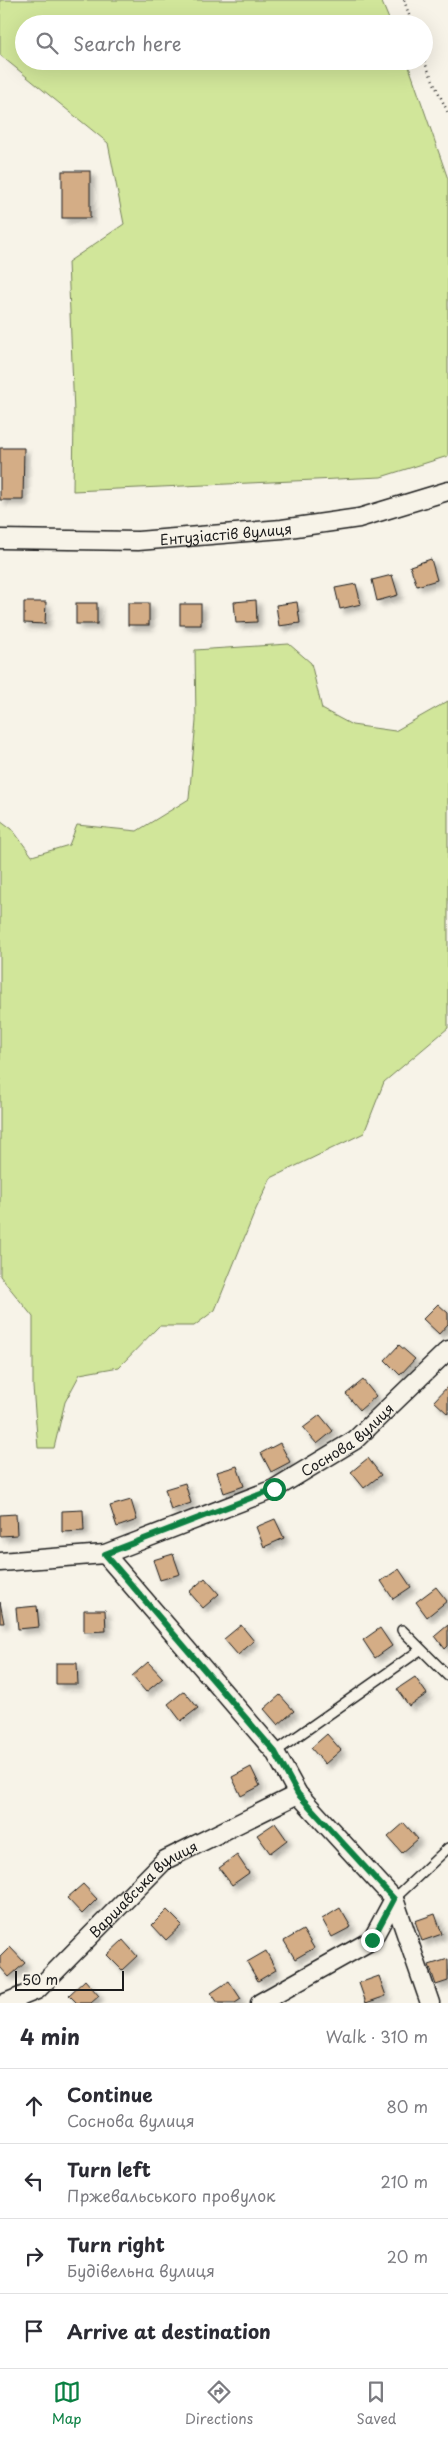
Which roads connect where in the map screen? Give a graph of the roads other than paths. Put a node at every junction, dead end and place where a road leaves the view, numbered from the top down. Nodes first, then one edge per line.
1 (448, 491) edge
2 (0, 539) edge
3 (448, 1350) edge
4 (105, 1554) junction
5 (0, 1562) edge
6 (402, 1630) dead end
7 (420, 1650) junction
8 (448, 1676) edge
9 (275, 1752) junction
10 (298, 1794) junction
11 (448, 1848) edge
12 (394, 1899) junction
13 (4, 2003) edge
14 (260, 2003) edge
15 (430, 2003) edge

1 - 2 street, Ентузіастів вулиця
3 - 4 street, Соснова вулиця
4 - 5 street, Соснова вулиця
4 - 9 street
6 - 7 lane
7 - 8 lane
7 - 9 lane
9 - 10 street
10 - 12 street
10 - 13 street, Варшавська вулиця
11 - 12 lane
12 - 14 street
12 - 15 street

